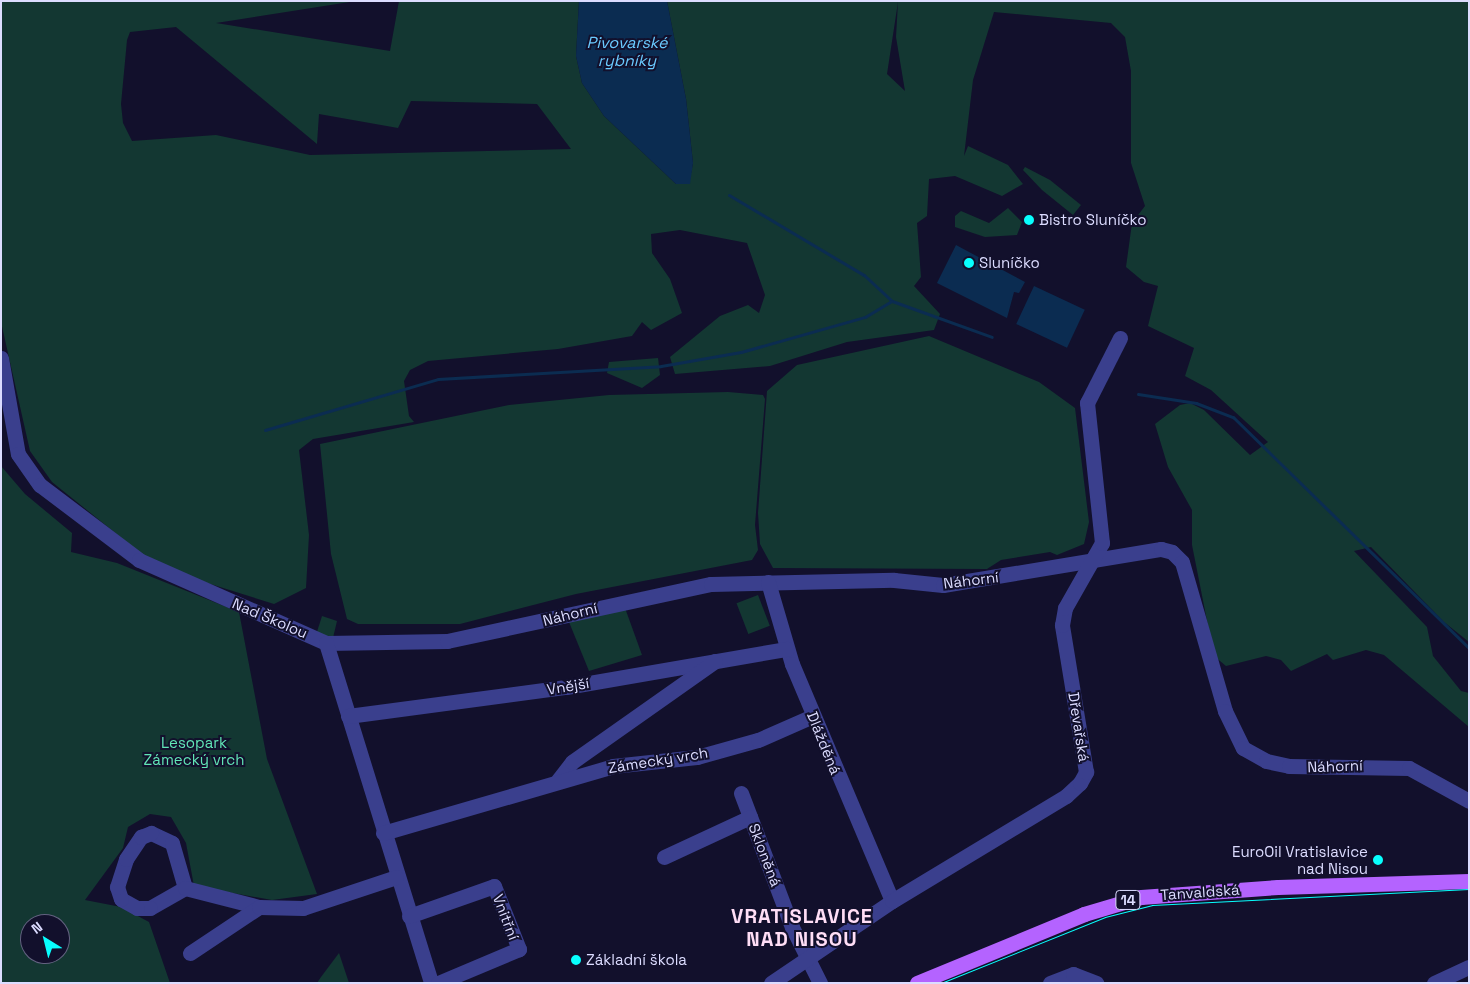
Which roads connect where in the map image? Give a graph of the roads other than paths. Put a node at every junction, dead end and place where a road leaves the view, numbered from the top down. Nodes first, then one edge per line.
1 (1120, 338) dead end
2 (1, 358) edge
3 (1, 434) edge
4 (18, 454) junction
5 (1096, 560) junction
6 (768, 582) junction
7 (326, 643) junction
8 (787, 649) junction
9 (718, 659) junction
10 (348, 716) junction
11 (813, 716) junction
12 (558, 780) junction
13 (741, 793) dead end
14 (1469, 801) edge
15 (750, 817) junction
16 (383, 834) junction
17 (664, 857) dead end
18 (396, 877) junction
19 (1469, 880) edge
20 (185, 888) junction
21 (892, 900) junction
22 (259, 907) junction
23 (409, 916) junction
24 (190, 953) dead end
25 (808, 960) junction
26 (1469, 967) edge
27 (431, 983) edge
28 (438, 983) edge
29 (771, 983) edge
30 (820, 983) edge
31 (917, 983) edge
32 (1050, 983) edge
33 (1096, 983) edge
34 (1434, 983) edge

1 - 5 street, Dřevařská
2 - 4 street, Nad Školou
3 - 4 street, Nad Školou
4 - 7 street, Nad Školou
5 - 6 street, Náhorní
5 - 14 street, Náhorní
5 - 21 street, Dřevařská
6 - 7 street, Náhorní
6 - 8 street, Dlážděná
7 - 10 street, Nad Školou
8 - 9 street, Vnější
8 - 11 street, Dlážděná
9 - 10 street, Vnější
9 - 12 street, Zámecký vrch
10 - 16 street, Nad Školou
11 - 12 street, Zámecký vrch
11 - 21 street, Dlážděná
12 - 16 street, Zámecký vrch
13 - 15 street, Skloněná
15 - 17 street
15 - 25 street, Skloněná
16 - 18 street, Nad Školou
18 - 22 street
18 - 23 street, Nad Školou
19 - 31 main road, Tanvaldská / 14
20 - 20 street
20 - 22 street
21 - 25 street, Dřevařská
22 - 24 street
23 - 27 street, Nad Školou
23 - 28 street, Vnitřní
25 - 29 street
25 - 30 street
26 - 34 street
32 - 33 street

